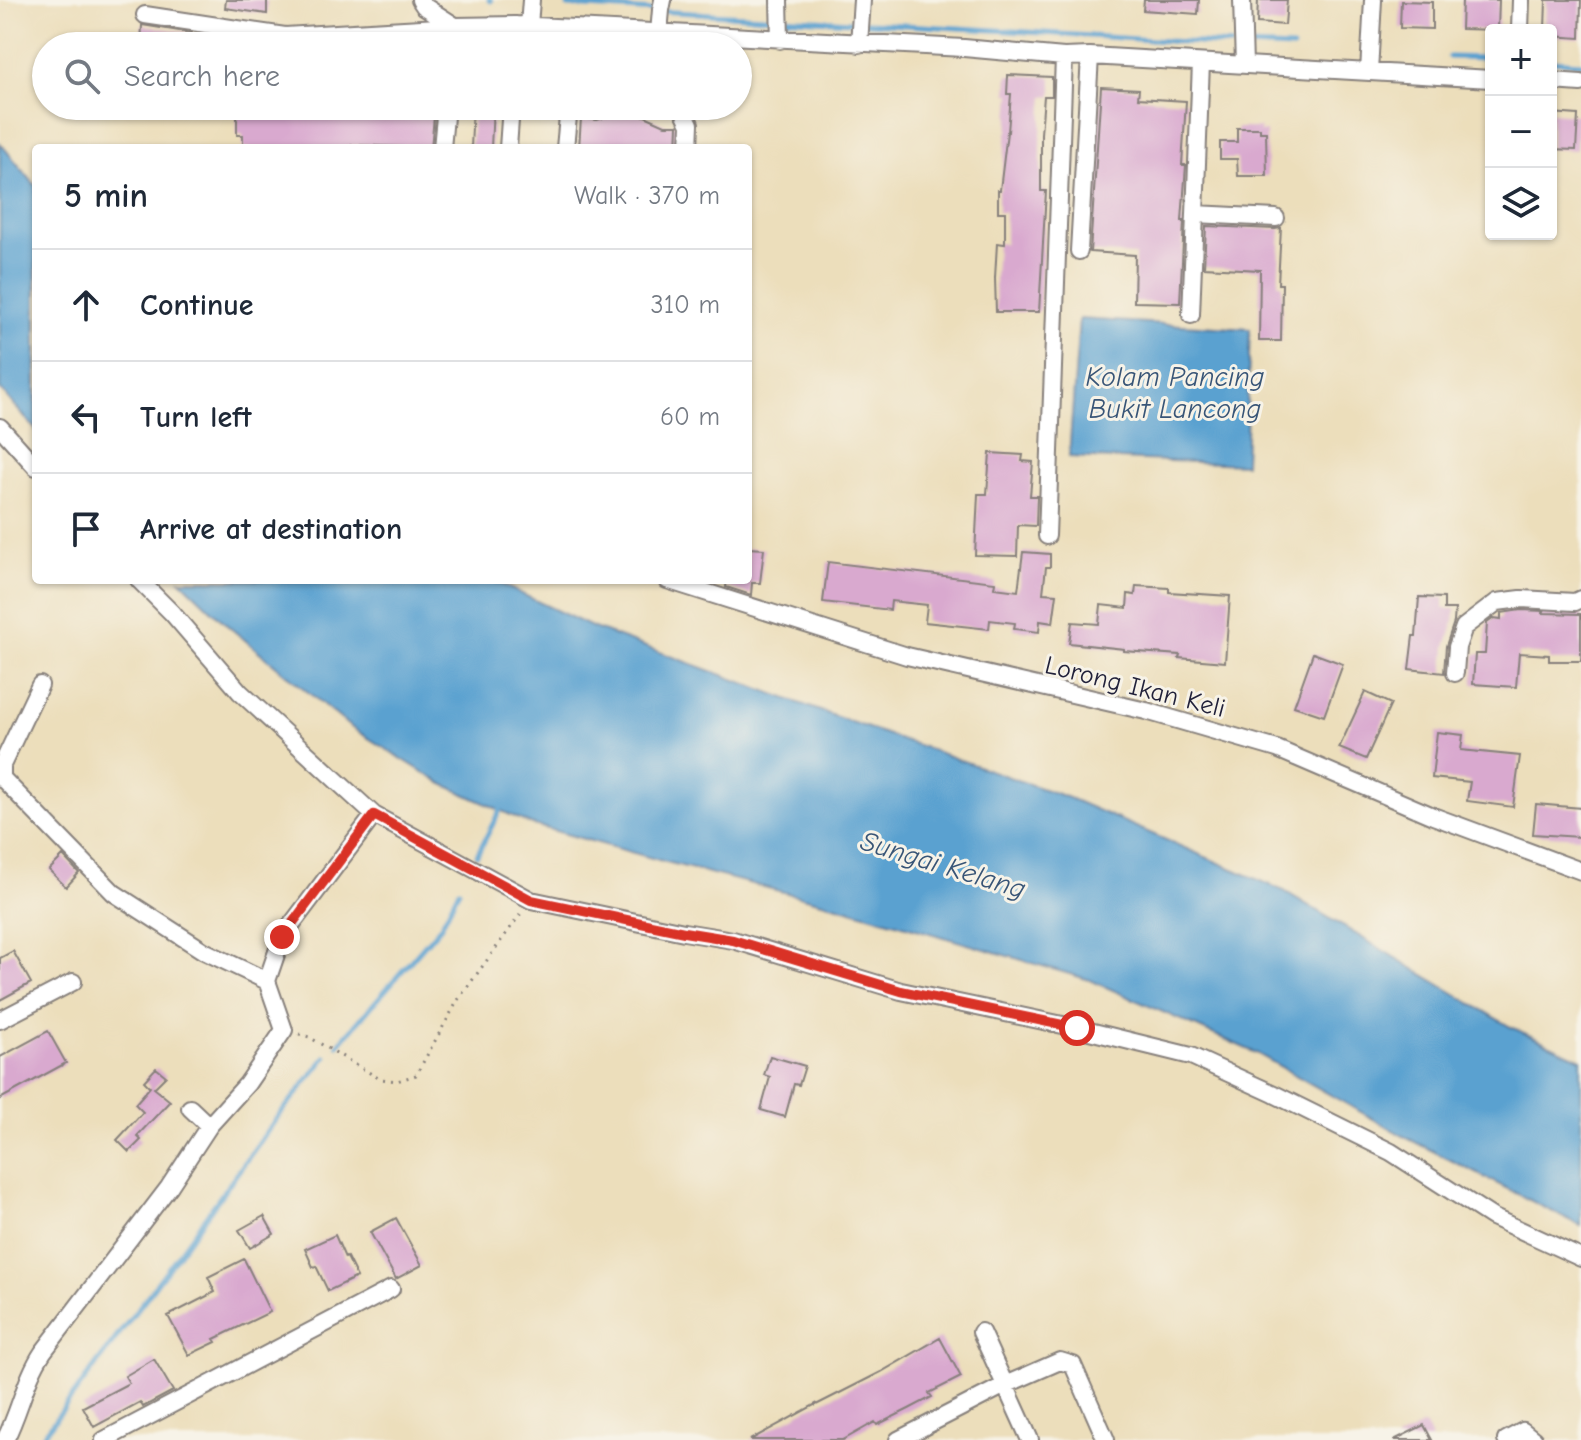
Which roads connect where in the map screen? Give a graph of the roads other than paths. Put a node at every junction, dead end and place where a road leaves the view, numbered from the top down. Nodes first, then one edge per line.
1 (420, 0) edge
2 (531, 0) edge
3 (1242, 0) edge
4 (1373, 0) edge
5 (1521, 0) edge
6 (145, 15) dead end
7 (661, 16) edge
8 (780, 22) edge
9 (860, 22) edge
10 (1520, 24) edge
11 (523, 25) junction
12 (455, 26) junction
13 (237, 32) edge
14 (387, 32) edge
15 (454, 32) edge
16 (520, 32) edge
17 (675, 32) edge
18 (726, 32) edge
19 (1090, 56) junction
20 (1064, 57) junction
21 (1201, 63) junction
22 (1244, 65) junction
23 (1369, 72) junction
24 (1485, 79) edge
25 (1557, 81) edge
26 (1581, 83) edge
27 (445, 120) edge
28 (510, 120) edge
29 (568, 120) edge
30 (688, 120) edge
31 (442, 144) edge
32 (508, 144) edge
33 (565, 144) edge
34 (689, 144) edge
35 (1195, 214) junction
36 (1276, 218) dead end
37 (1079, 251) dead end
38 (1191, 315) dead end
39 (0, 427) edge
40 (32, 463) edge
41 (1047, 536) dead end
42 (143, 584) edge
43 (680, 584) edge
44 (1581, 599) edge
45 (1455, 673) dead end
46 (40, 685) dead end
47 (374, 815) junction
48 (1581, 871) edge
49 (267, 981) junction
50 (73, 982) dead end
51 (0, 1020) edge
52 (190, 1108) dead end
53 (209, 1126) junction
54 (1581, 1258) edge
55 (391, 1289) dead end
56 (981, 1332) dead end
57 (1005, 1385) junction
58 (5, 1440) edge
59 (104, 1440) edge
60 (898, 1440) edge
61 (1030, 1440) edge
62 (1106, 1440) edge
63 (1506, 1440) edge
64 (1534, 1440) edge

1 - 12 street
2 - 11 street
3 - 22 street
4 - 23 street
5 - 10 street
6 - 13 street
7 - 11 street
7 - 17 street
8 - 9 street
8 - 18 street
9 - 20 street
11 - 12 street
11 - 16 street
12 - 14 street
12 - 15 street
19 - 20 street
19 - 21 street
19 - 37 street
20 - 41 street
21 - 22 street
21 - 35 street
22 - 23 street
23 - 24 street
25 - 26 street
27 - 31 street
28 - 32 street
29 - 33 street
30 - 34 street
35 - 36 street
35 - 38 street
39 - 40 street
42 - 47 street
43 - 48 street, Lorong Ikan Keli
44 - 45 street
46 - 49 street
47 - 49 street
47 - 54 street
49 - 53 street
50 - 51 street
52 - 53 street
53 - 58 street
55 - 59 street
56 - 57 street
57 - 60 street
57 - 61 street
57 - 62 street
63 - 64 street

